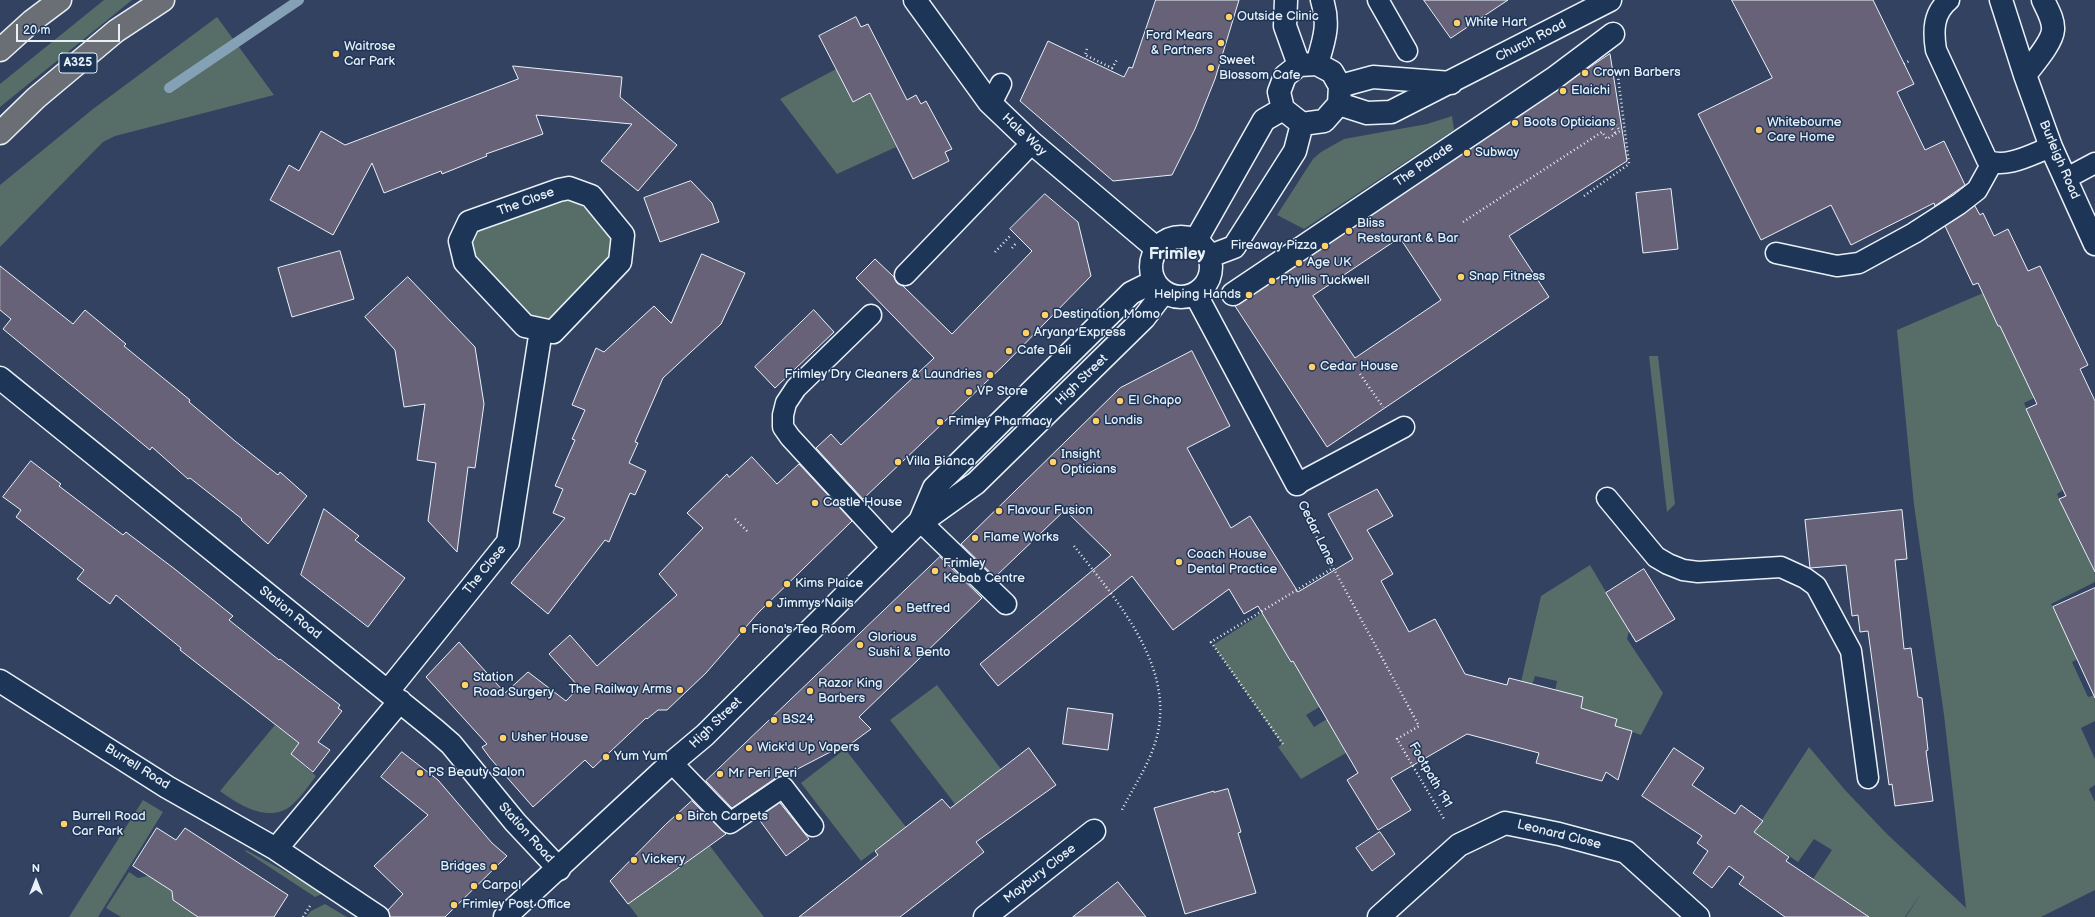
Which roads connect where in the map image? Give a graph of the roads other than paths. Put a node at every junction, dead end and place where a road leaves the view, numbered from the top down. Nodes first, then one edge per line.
1 (60, 0) edge
2 (163, 0) edge
3 (915, 0) edge
4 (1286, 0) edge
5 (1322, 0) edge
6 (1378, 0) edge
7 (1610, 0) edge
8 (1949, 0) edge
9 (2001, 0) edge
10 (2043, 0) edge
11 (1586, 6) edge
12 (1613, 34) road end
13 (0, 50) edge
14 (1407, 51) dead end
15 (1308, 64) junction
16 (2025, 75) junction
17 (1451, 83) junction
18 (1001, 84) dead end
19 (1340, 95) junction
20 (991, 104) junction
21 (1283, 109) junction
22 (1302, 124) junction
23 (0, 133) edge
24 (1032, 143) junction
25 (2052, 147) junction
26 (1992, 162) junction
27 (2095, 163) edge
28 (2065, 179) junction
29 (1196, 240) junction
30 (2095, 244) edge
31 (1156, 248) junction
32 (1776, 253) dead end
33 (1210, 256) junction
34 (905, 275) dead end
35 (1158, 287) junction
36 (1196, 294) junction
37 (1233, 294) dead end
38 (871, 315) dead end
39 (541, 330) junction
40 (0, 378) edge
41 (1404, 426) dead end
42 (1297, 484) joint
43 (1607, 498) dead end
44 (920, 521) junction
45 (893, 549) junction
46 (1006, 604) dead end
47 (2, 686) edge
48 (394, 696) junction
49 (672, 764) junction
50 (1868, 778) dead end
51 (813, 826) dead end
52 (1094, 831) dead end
53 (276, 849) junction
54 (559, 869) junction
55 (378, 917) edge
56 (506, 917) edge
57 (985, 917) edge
58 (1379, 917) edge
59 (1698, 917) edge

1 - 13 main road
2 - 23 main road, A325
3 - 20 street, Hale Way
4 - 15 street
5 - 15 street
6 - 14 lane
7 - 11 street, Church Road
8 - 26 lane
9 - 16 street, Burleigh Road
10 - 16 street
11 - 17 street, Church Road
12 - 37 street, The Parade
15 - 19 street
15 - 21 street
16 - 25 street, Burleigh Road
17 - 19 street
17 - 19 street, Church Road
18 - 20 lane
19 - 22 street
20 - 24 street, Hale Way
21 - 22 street
21 - 29 street
22 - 33 street
24 - 31 street, Hale Way
24 - 34 lane
25 - 26 lane
25 - 28 street, Burleigh Road
26 - 32 lane
27 - 28 lane
28 - 30 street, Burleigh Road
29 - 31 street
29 - 33 street
31 - 35 street
33 - 36 street
35 - 36 street
35 - 44 street, High Street
36 - 42 street, Cedar Lane
38 - 45 lane
39 - 39 street, The Close
39 - 48 street, The Close
40 - 48 street, Station Road
41 - 42 lane
43 - 50 lane
44 - 45 street, High Street
44 - 46 lane
45 - 49 street, High Street
47 - 53 street, Burrell Road
48 - 53 street
48 - 54 street, Station Road
49 - 51 lane
49 - 54 street, High Street
52 - 57 street, Maybury Close
53 - 55 street, Burrell Road
54 - 56 street, High Street
58 - 59 street, Leonard Close

